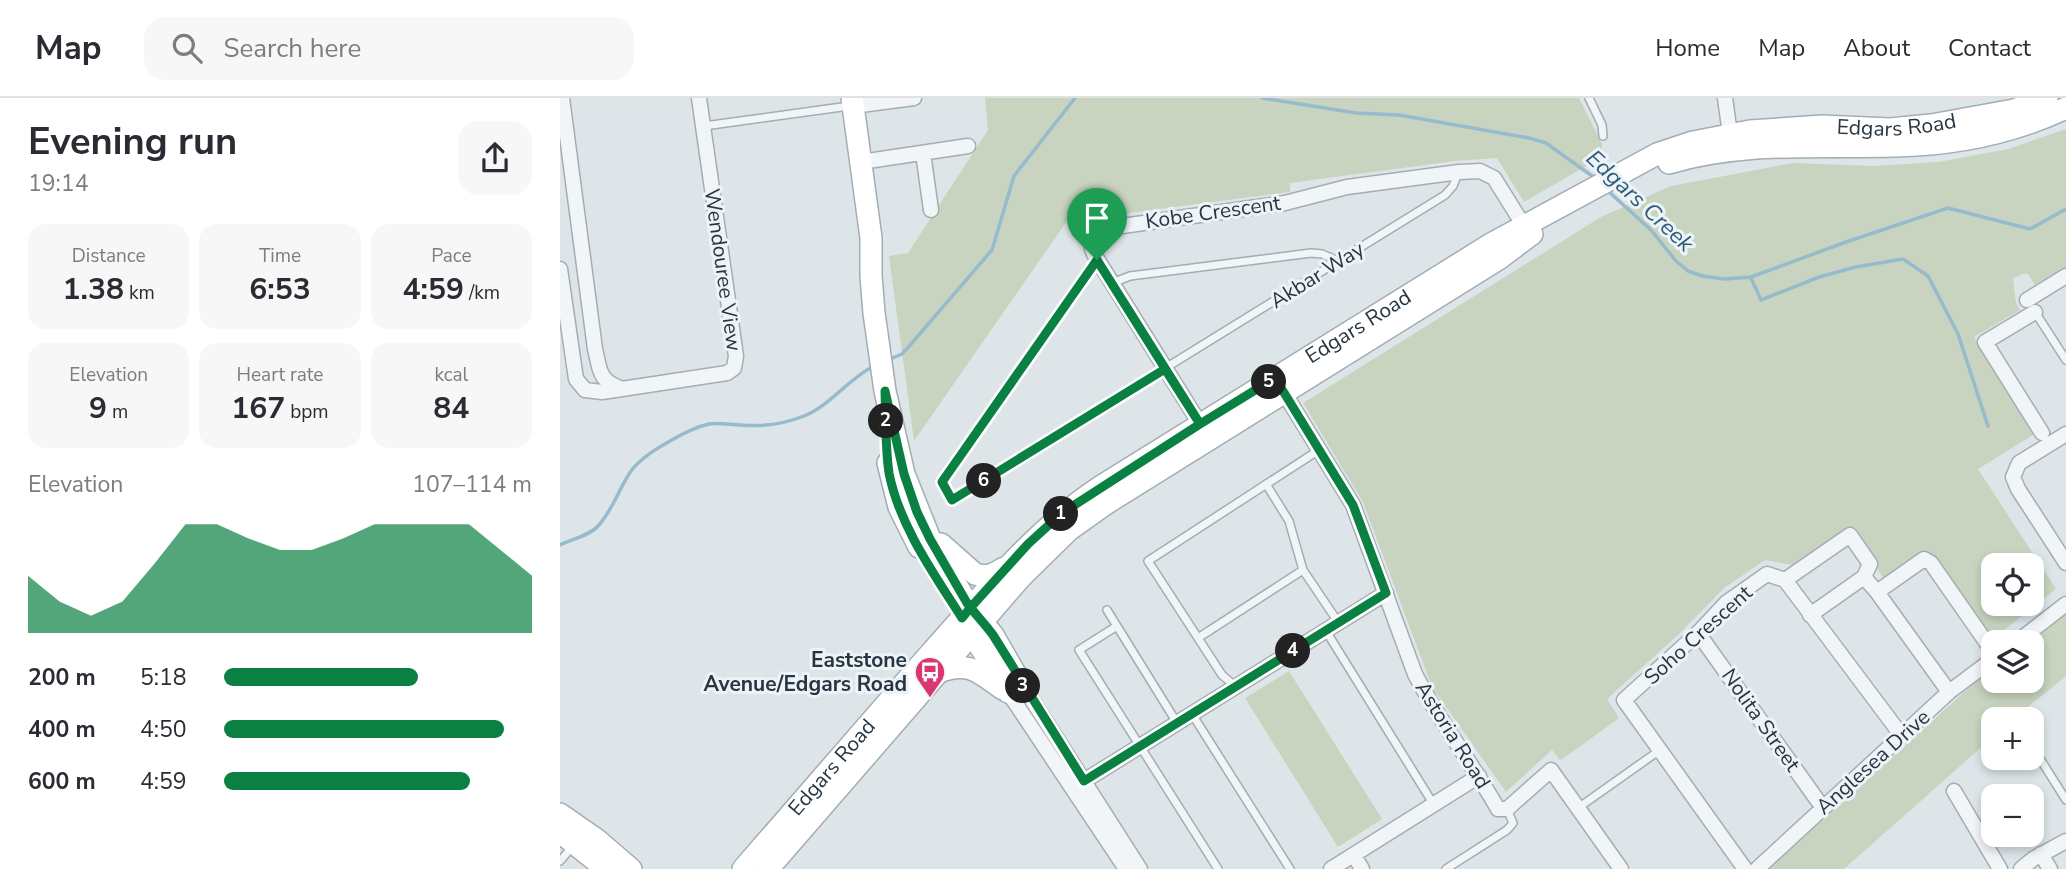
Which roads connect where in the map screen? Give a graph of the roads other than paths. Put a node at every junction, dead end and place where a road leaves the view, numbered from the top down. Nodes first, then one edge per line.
1 (562, 98) edge
2 (699, 98) edge
3 (914, 98) edge
4 (1589, 98) edge
5 (1725, 98) edge
6 (2048, 98) edge
7 (847, 102) edge
8 (2066, 108) edge
9 (704, 126) junction
10 (1603, 136) dead end
11 (1732, 142) junction
12 (968, 145) dead end
13 (923, 153) junction
14 (565, 162) edge
15 (861, 162) junction
16 (1459, 172) junction
17 (1575, 202) junction
18 (931, 209) dead end
19 (1524, 226) junction
20 (1097, 260) junction
21 (1338, 261) junction
22 (560, 269) edge
23 (871, 276) junction
24 (2066, 276) edge
25 (1112, 283) junction
26 (2031, 306) junction
27 (590, 308) junction
28 (563, 311) edge
29 (2066, 360) edge
30 (1165, 369) junction
31 (1279, 385) junction
32 (620, 388) junction
33 (885, 391) junction
34 (1200, 424) junction
35 (2042, 433) dead end
36 (2066, 434) edge
37 (1319, 450) junction
38 (1266, 484) junction
39 (917, 512) junction
40 (2066, 564) edge
41 (1008, 566) junction
42 (1303, 570) junction
43 (1864, 577) junction
44 (1786, 580) junction
45 (1877, 592) junction
46 (1386, 593) junction
47 (2066, 604) edge
48 (1107, 610) dead end
49 (1810, 615) junction
50 (972, 620) junction
51 (1116, 626) junction
52 (1332, 626) junction
53 (2032, 630) edge
54 (1698, 633) junction
55 (1981, 635) edge
56 (1198, 638) junction
57 (1981, 668) edge
58 (942, 671) junction
59 (1012, 683) junction
60 (1236, 687) junction
61 (1950, 692) junction
62 (1192, 714) junction
63 (1177, 723) junction
64 (1902, 736) junction
65 (1141, 745) junction
66 (1660, 750) junction
67 (2044, 765) edge
68 (1479, 776) junction
69 (1084, 781) junction
70 (1954, 791) dead end
71 (2066, 800) edge
72 (1434, 805) junction
73 (1577, 808) junction
74 (1823, 808) junction
75 (1507, 809) junction
76 (560, 814) edge
77 (568, 838) edge
78 (2066, 841) edge
79 (1353, 855) junction
80 (2041, 855) junction
81 (560, 862) edge
82 (606, 869) edge
83 (631, 869) edge
84 (743, 869) edge
85 (768, 869) edge
86 (1126, 869) edge
87 (1140, 869) edge
88 (1218, 869) edge
89 (1290, 869) edge
90 (1331, 869) edge
91 (1362, 869) edge
92 (1446, 869) edge
93 (1620, 869) edge
94 (1745, 869) edge
95 (1757, 869) edge
96 (2000, 869) edge
97 (2021, 869) edge
98 (2050, 869) edge

1 - 14 street
2 - 9 street, Wendouree View
3 - 7 street
4 - 10 lane
5 - 11 street
6 - 11 main road, Edgars Road
7 - 9 lane
7 - 15 main road
7 - 23 main road
8 - 11 main road, Edgars Road
9 - 32 street, Wendouree View
11 - 17 main road, Edgars Road
12 - 13 street
13 - 15 street
13 - 18 street
14 - 27 street
15 - 23 main road
16 - 19 street, Kobe Crescent
16 - 20 street, Kobe Crescent
16 - 21 lane, Akbar Way
17 - 19 main road, Edgars Road
17 - 31 main road, Edgars Road
19 - 31 main road, Edgars Road
20 - 25 street
20 - 30 lane, Akbar Way
21 - 25 lane
21 - 30 lane, Akbar Way
22 - 28 street
23 - 33 main road
24 - 26 street
25 - 30 street
26 - 29 lane
26 - 35 street
27 - 28 street
27 - 32 street
28 - 32 street
30 - 34 street
31 - 34 main road, Edgars Road
31 - 37 street, Astoria Road
31 - 50 main road, Edgars Road
33 - 39 main road
33 - 50 main road
34 - 41 main road, Edgars Road
36 - 40 street
37 - 38 lane
37 - 46 street, Astoria Road
38 - 42 lane
38 - 56 lane
39 - 41 main road
39 - 50 main road
41 - 50 main road, Edgars Road
42 - 52 lane
42 - 56 lane
43 - 44 street
43 - 45 street
43 - 49 street
44 - 49 street
44 - 54 street, Soho Crescent
45 - 55 street
45 - 61 street
46 - 52 street
46 - 68 street, Astoria Road
47 - 53 street
48 - 51 lane
49 - 64 street
50 - 58 main road, Edgars Road
50 - 59 main road
50 - 84 main road, Edgars Road
51 - 63 lane
51 - 65 lane
52 - 60 street
52 - 72 lane
54 - 66 street, Soho Crescent
54 - 74 street, Nolita Street
56 - 60 lane
57 - 61 street, Anglesea Drive
58 - 59 main road
58 - 85 main road, Edgars Road
59 - 69 street
59 - 86 street
60 - 62 street
61 - 64 street, Anglesea Drive
62 - 63 street
62 - 89 lane
63 - 65 street
64 - 74 street, Anglesea Drive
65 - 69 street
65 - 88 lane
66 - 73 lane
66 - 94 street, Soho Crescent
67 - 71 lane
68 - 72 street
68 - 75 street, Astoria Road
69 - 87 street
70 - 96 street
72 - 79 street
73 - 75 street, Astoria Road
73 - 93 street, Astoria Road
74 - 95 street, Anglesea Drive
75 - 92 lane
76 - 83 main road
77 - 81 lane
77 - 82 main road
78 - 80 street
79 - 90 street
79 - 91 street
80 - 97 street
80 - 98 street

